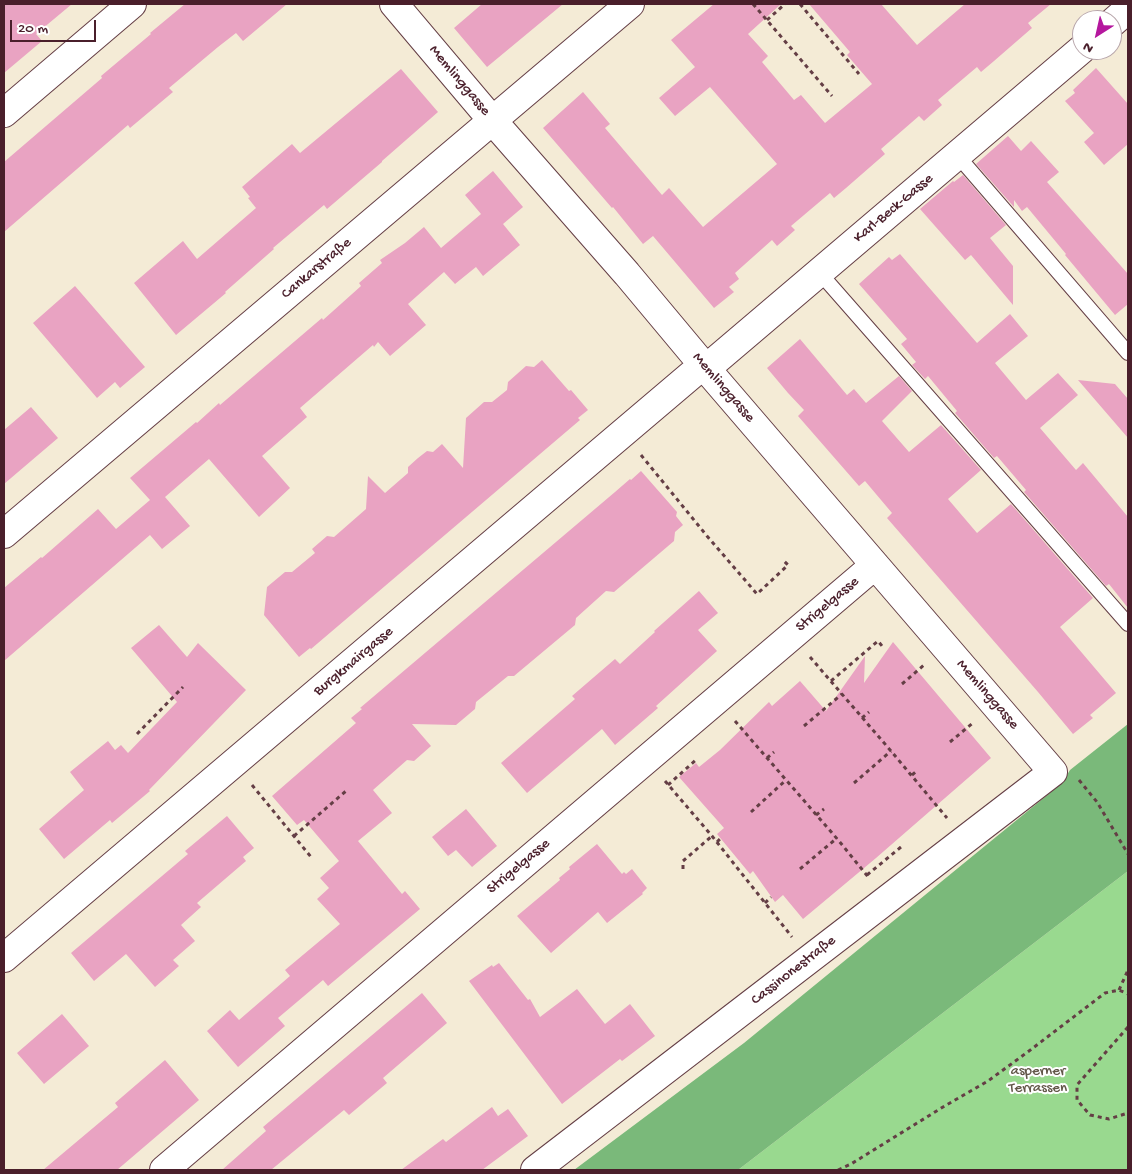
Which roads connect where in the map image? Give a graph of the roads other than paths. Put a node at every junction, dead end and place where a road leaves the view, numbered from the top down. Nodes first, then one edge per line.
1 (132, 4) edge
2 (394, 4) edge
3 (630, 4) edge
4 (1072, 58) edge
5 (4, 113) edge
6 (492, 120) junction
7 (957, 156) junction
8 (819, 272) junction
9 (1128, 353) edge
10 (703, 365) junction
11 (4, 534) edge
12 (875, 565) junction
13 (1128, 624) edge
14 (1052, 772) joint
15 (4, 958) edge
16 (164, 1170) edge
17 (535, 1170) edge

1 - 5 street
2 - 6 street, Memlinggasse
3 - 6 street, Cankarstraße
4 - 7 street, Karl-Beck-Gasse
6 - 10 street, Memlinggasse
6 - 11 street, Cankarstraße
7 - 8 street, Karl-Beck-Gasse
7 - 9 lane
8 - 10 street, Karl-Beck-Gasse
8 - 13 lane
10 - 12 street, Memlinggasse
10 - 15 street, Burgkmairgasse
12 - 14 street, Memlinggasse
12 - 16 street, Strigelgasse
14 - 17 street, Cassinonestraße

